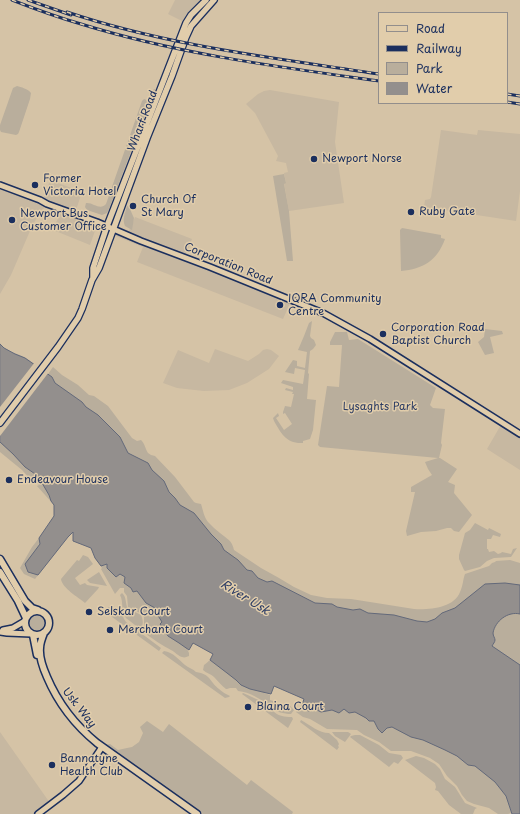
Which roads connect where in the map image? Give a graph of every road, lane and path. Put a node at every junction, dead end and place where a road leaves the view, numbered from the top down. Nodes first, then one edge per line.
1 (206, 0) edge
2 (214, 0) edge
3 (0, 185) edge
4 (110, 227) junction
5 (0, 423) edge
6 (520, 434) edge
7 (0, 559) edge
8 (0, 572) edge
9 (39, 611) junction
10 (25, 620) junction
11 (0, 631) edge
12 (44, 633) junction
13 (32, 634) junction
14 (101, 749) junction
15 (38, 814) edge
16 (190, 814) edge
17 (198, 814) edge

1 - 4 main road, Wharf Road
2 - 4 main road, Wharf Road
3 - 4 street, Corporation Road
4 - 5 main road, Wharf Road
4 - 6 street, Corporation Road
7 - 9 main road
8 - 10 main road
9 - 10 main road
9 - 12 main road
10 - 11 street
10 - 13 main road
11 - 13 street
12 - 13 main road
12 - 14 main road, Usk Way
13 - 14 main road, Usk Way
14 - 15 street
14 - 16 main road, Usk Way
14 - 17 main road, Usk Way

